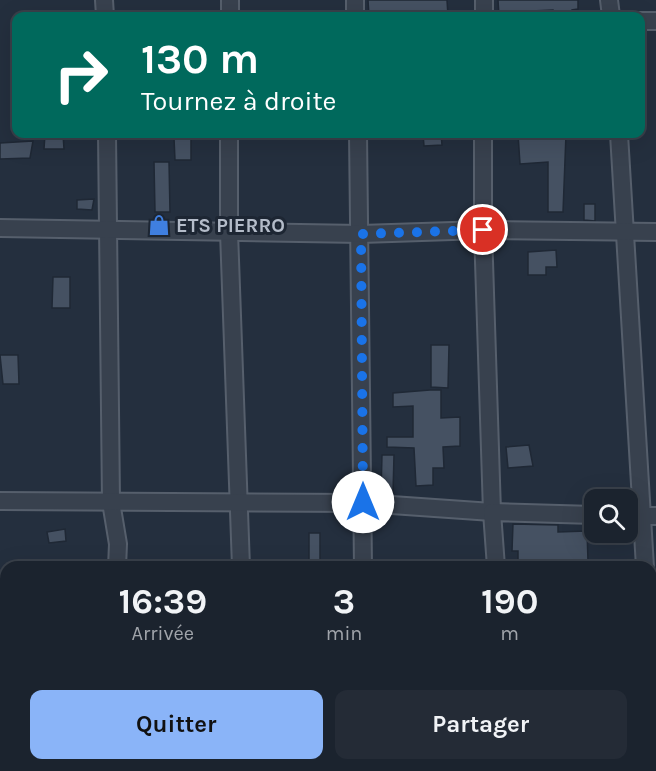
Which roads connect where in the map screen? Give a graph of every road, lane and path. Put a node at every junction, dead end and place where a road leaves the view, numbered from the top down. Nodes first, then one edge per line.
1 (107, 138) edge
2 (229, 138) edge
3 (358, 138) edge
4 (483, 138) edge
5 (619, 138) edge
6 (0, 228) edge
7 (108, 230) junction
8 (483, 230) junction
9 (229, 232) junction
10 (656, 232) edge
11 (627, 233) junction
12 (361, 234) junction
13 (0, 501) edge
14 (111, 501) junction
15 (240, 502) junction
16 (363, 502) junction
17 (492, 512) junction
18 (584, 515) edge
19 (641, 516) edge
20 (117, 561) edge
21 (241, 561) edge
22 (363, 561) edge
23 (496, 561) edge
24 (645, 561) edge

1 - 7 street
2 - 9 street
3 - 12 street
4 - 8 street
5 - 11 street
6 - 7 street
7 - 9 street
7 - 14 street
8 - 11 street
8 - 12 street
8 - 17 street
9 - 12 street
9 - 15 street
10 - 11 street
11 - 19 street
12 - 16 street
13 - 14 street
14 - 15 street
14 - 20 street
15 - 16 street
15 - 21 street
16 - 17 street
16 - 22 street
17 - 18 street
17 - 23 street
19 - 24 street

